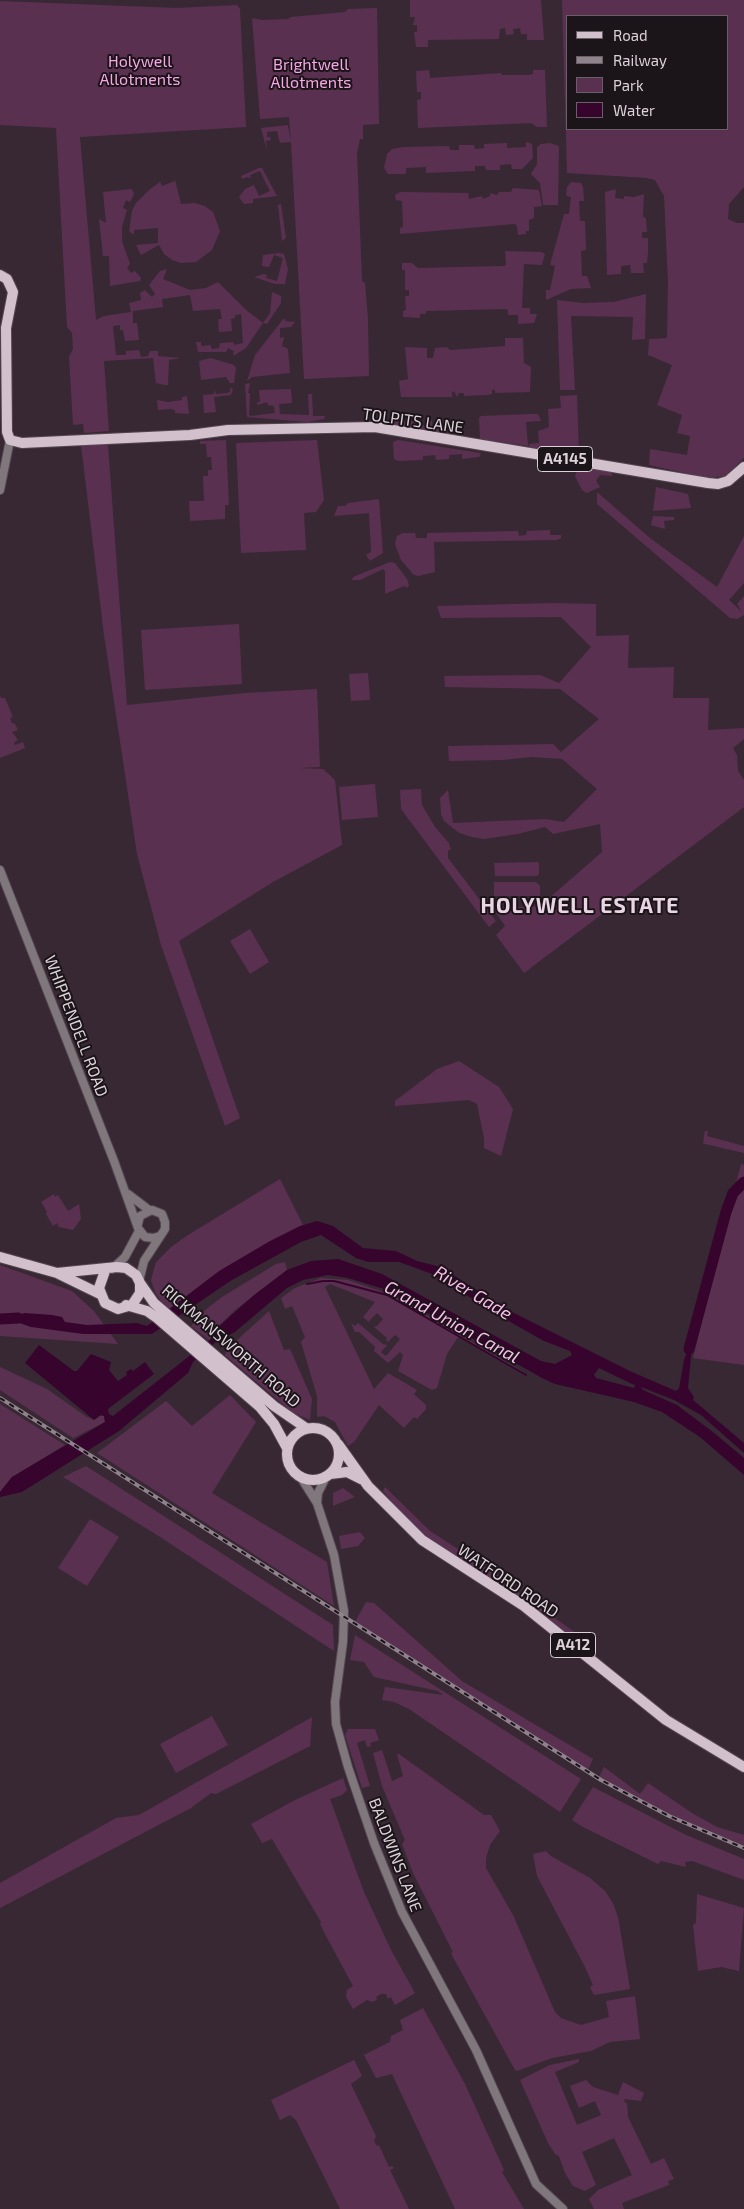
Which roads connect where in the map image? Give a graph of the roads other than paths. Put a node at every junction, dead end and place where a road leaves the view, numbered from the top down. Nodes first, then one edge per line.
1 (0, 275) edge
2 (10, 440) junction
3 (744, 467) edge
4 (0, 490) edge
5 (0, 870) edge
6 (126, 1192) junction
7 (148, 1210) junction
8 (138, 1228) junction
9 (160, 1236) junction
10 (0, 1257) edge
11 (109, 1268) junction
12 (57, 1273) junction
13 (139, 1282) junction
14 (100, 1294) junction
15 (126, 1304) junction
16 (161, 1315) junction
17 (235, 1380) junction
18 (306, 1428) junction
19 (338, 1444) junction
20 (287, 1448) junction
21 (300, 1476) junction
22 (328, 1476) junction
23 (362, 1479) junction
24 (317, 1503) junction
25 (744, 1767) edge
26 (563, 2209) edge

1 - 2 main road
2 - 3 main road, TOLPITS LANE / A4145
2 - 4 street
5 - 6 street, WHIPPENDELL ROAD
6 - 7 street, WHIPPENDELL ROAD
6 - 8 street, WHIPPENDELL ROAD
7 - 8 street
7 - 9 street
8 - 9 street
8 - 11 street
9 - 13 street
10 - 12 main road
11 - 12 main road
11 - 13 main road
11 - 14 main road
12 - 14 main road
13 - 15 main road
13 - 16 main road, RICKMANSWORTH ROAD / A412
14 - 15 main road
15 - 16 main road, RICKMANSWORTH ROAD / A412
16 - 17 main road, RICKMANSWORTH ROAD / A412
17 - 18 main road, RICKMANSWORTH ROAD / A412
17 - 20 main road, RICKMANSWORTH ROAD / A412
18 - 19 main road, A412
18 - 20 main road
19 - 22 main road
19 - 23 main road, WATFORD ROAD / A412
20 - 21 main road, A412
21 - 22 main road
21 - 24 street, BALDWINS LANE
22 - 23 main road
22 - 24 street
23 - 25 main road, WATFORD ROAD / A412
24 - 26 street, BALDWINS LANE

